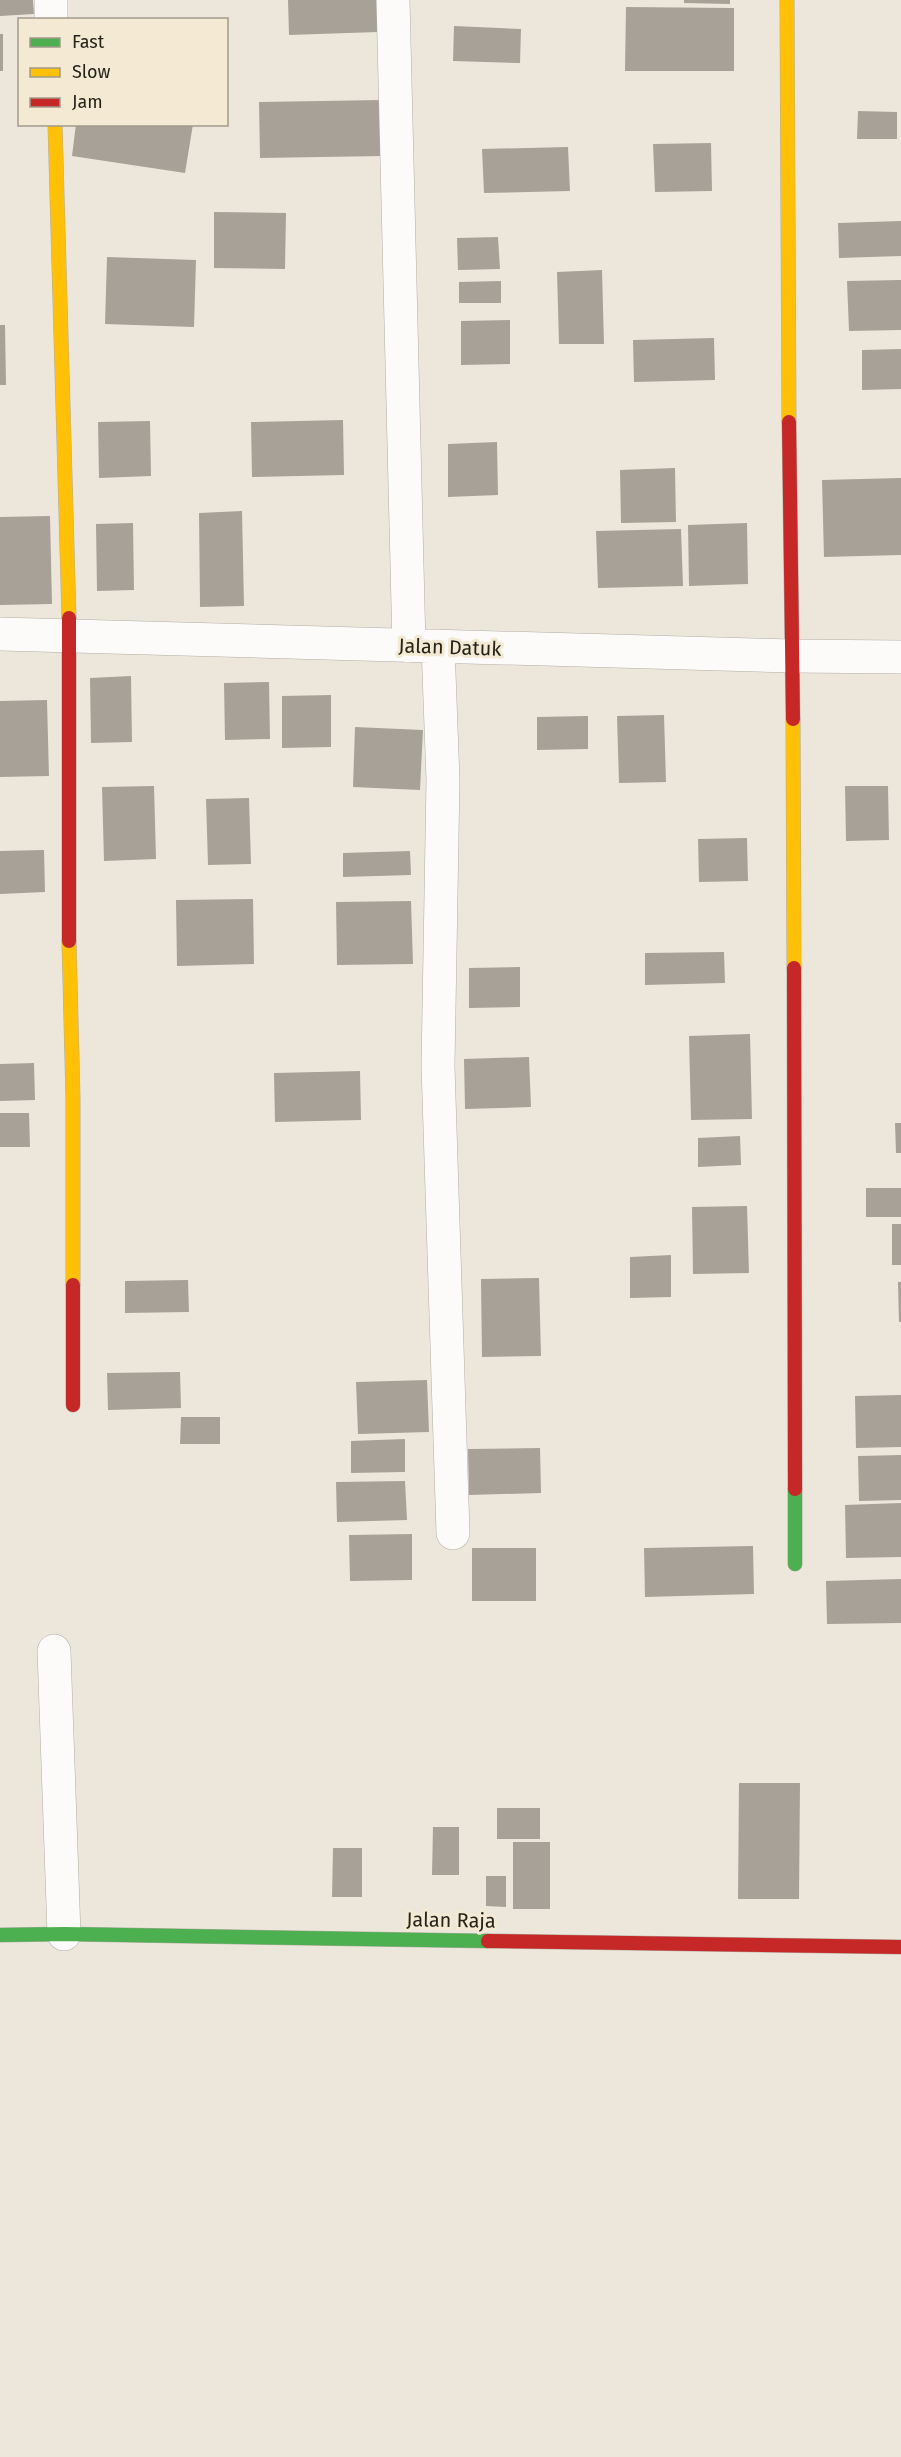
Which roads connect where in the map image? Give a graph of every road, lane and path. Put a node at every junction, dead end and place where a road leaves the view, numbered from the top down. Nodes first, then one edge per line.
1 (51, 0) edge
2 (393, 0) edge
3 (787, 0) edge
4 (51, 18) edge
5 (55, 126) edge
6 (0, 634) edge
7 (70, 636) junction
8 (424, 646) junction
9 (793, 656) junction
10 (901, 657) edge
11 (73, 1405) dead end
12 (453, 1533) dead end
13 (795, 1564) dead end
14 (54, 1651) dead end
15 (63, 1918) junction
16 (0, 1935) edge
17 (901, 1947) edge

1 - 4 street
2 - 8 street
3 - 9 street
5 - 7 street
6 - 7 street, Jalan Datuk
7 - 8 street, Jalan Datuk
7 - 11 street
8 - 9 street, Jalan Datuk
8 - 12 street
9 - 10 street, Jalan Datuk
9 - 13 street
14 - 15 street
15 - 16 street, Jalan Raja
15 - 17 street, Jalan Raja

